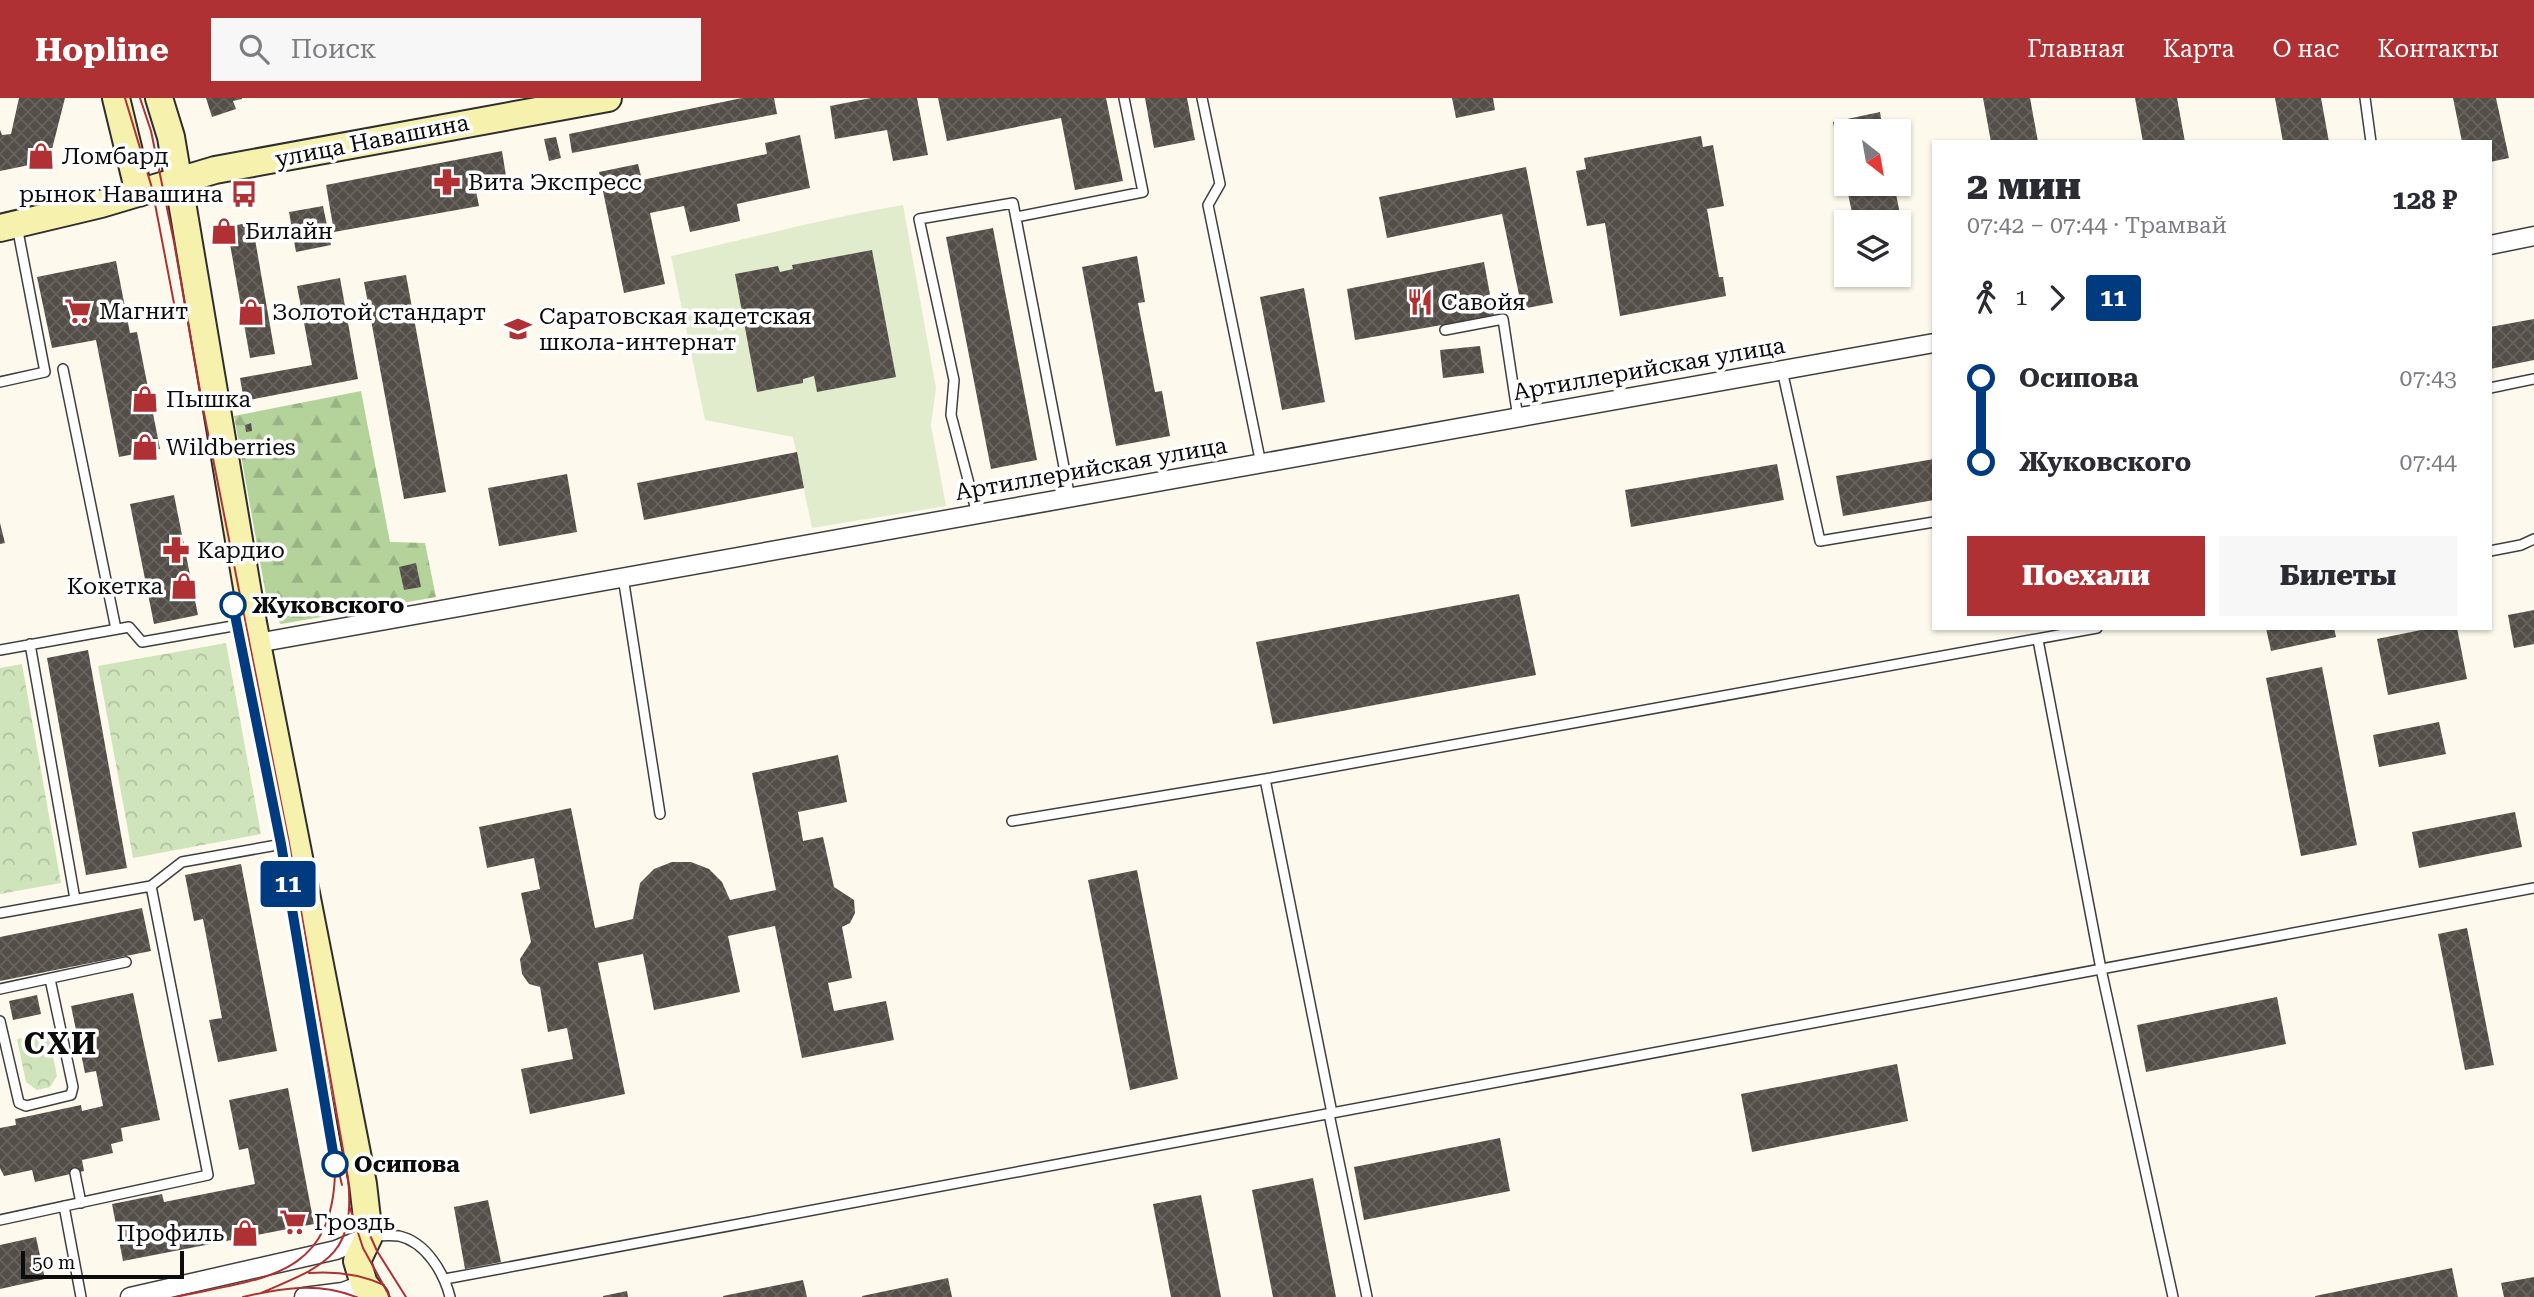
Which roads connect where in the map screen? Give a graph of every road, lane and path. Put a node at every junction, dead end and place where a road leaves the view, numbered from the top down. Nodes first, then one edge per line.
1 (116, 98) edge
2 (159, 98) edge
3 (608, 98) edge
4 (1124, 98) edge
5 (1202, 98) edge
6 (2365, 98) edge
7 (2371, 140) edge
8 (179, 180) junction
9 (139, 193) junction
10 (1016, 217) junction
11 (8, 226) edge
12 (2534, 236) edge
13 (2492, 245) edge
14 (1445, 330) dead end
15 (1932, 343) edge
16 (62, 369) dead end
17 (1783, 370) junction
18 (2534, 379) edge
19 (0, 382) edge
20 (2492, 388) edge
21 (1518, 418) junction
22 (1261, 464) junction
23 (1070, 498) junction
24 (977, 514) junction
25 (1932, 522) edge
26 (2534, 539) edge
27 (2492, 551) edge
28 (624, 577) junction
29 (116, 629) junction
30 (2087, 630) edge
31 (255, 633) junction
32 (2039, 640) junction
33 (30, 644) junction
34 (0, 650) edge
35 (1265, 779) junction
36 (660, 814) dead end
37 (1012, 821) dead end
38 (297, 842) junction
39 (152, 886) junction
40 (2534, 888) edge
41 (75, 900) junction
42 (0, 913) edge
43 (126, 962) dead end
44 (2102, 969) junction
45 (50, 979) junction
46 (0, 989) edge
47 (0, 1021) edge
48 (59, 1099) junction
49 (61, 1110) dead end
50 (1331, 1113) junction
51 (75, 1173) dead end
52 (81, 1203) junction
53 (64, 1206) junction
54 (0, 1220) edge
55 (369, 1236) junction
56 (358, 1273) edge
57 (445, 1279) junction
58 (81, 1297) edge
59 (130, 1297) edge
60 (304, 1297) edge
61 (450, 1297) edge
62 (1367, 1297) edge
63 (2173, 1297) edge

1 - 9 main road
2 - 8 main road
3 - 8 main road, улица Навашина
4 - 10 lane
5 - 22 lane
6 - 7 lane
8 - 9 main road, улица Навашина
8 - 31 main road
9 - 11 main road, улица Навашина
10 - 23 lane
10 - 24 lane
11 - 19 lane
12 - 13 street
14 - 21 lane
15 - 17 street, Артиллерийская улица
16 - 29 lane
17 - 21 street, Артиллерийская улица
17 - 25 lane
18 - 20 lane
21 - 22 street, Артиллерийская улица
22 - 23 street, Артиллерийская улица
23 - 24 street, Артиллерийская улица
24 - 28 street, Артиллерийская улица
26 - 27 lane
28 - 31 street, Артиллерийская улица
28 - 36 lane
29 - 31 lane
29 - 33 lane
30 - 32 lane
31 - 38 main road
32 - 35 lane
32 - 44 lane
33 - 34 lane
33 - 41 lane
35 - 37 lane
35 - 50 lane
38 - 39 lane
38 - 55 main road
39 - 41 lane
39 - 52 lane
40 - 44 lane
41 - 42 lane
43 - 45 lane
44 - 50 lane
44 - 63 lane
45 - 46 lane
45 - 48 lane
47 - 48 lane
48 - 49 lane
50 - 57 lane
50 - 62 lane
51 - 52 lane
52 - 53 lane
53 - 54 lane
53 - 58 lane
55 - 56 main road
55 - 57 lane
56 - 59 street
56 - 60 street
57 - 61 lane

